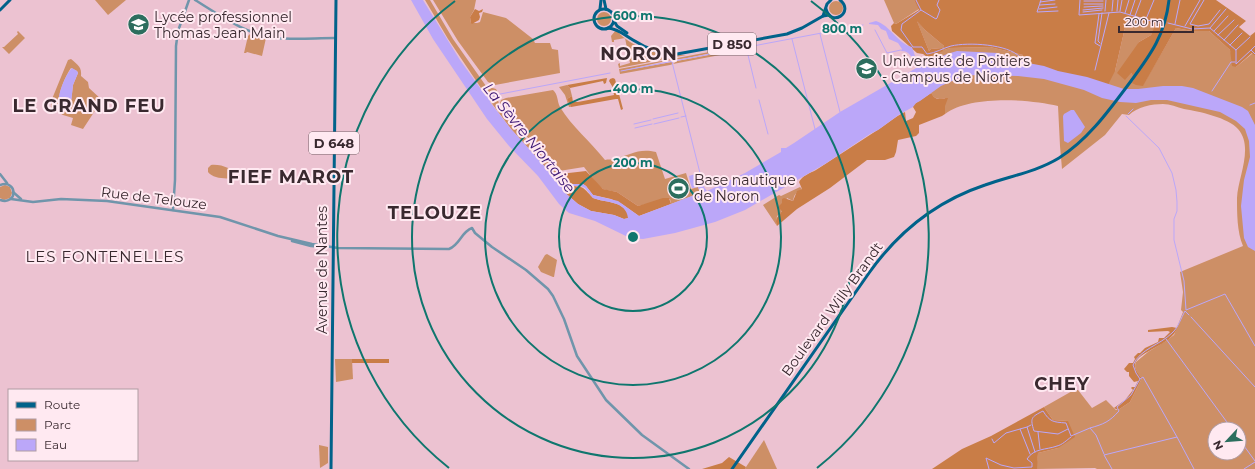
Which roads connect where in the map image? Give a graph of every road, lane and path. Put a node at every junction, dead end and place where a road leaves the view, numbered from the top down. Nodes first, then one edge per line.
1 (10, 0) edge
2 (189, 0) edge
3 (195, 0) edge
4 (336, 0) edge
5 (603, 0) edge
6 (830, 0) edge
7 (840, 0) edge
8 (845, 0) edge
9 (1169, 0) edge
10 (845, 6) junction
11 (600, 9) junction
12 (606, 9) junction
13 (826, 9) junction
14 (0, 10) edge
15 (829, 15) junction
16 (823, 16) junction
17 (614, 20) junction
18 (608, 28) junction
19 (335, 38) junction
20 (639, 44) junction
21 (0, 174) edge
22 (0, 184) edge
23 (7, 184) junction
24 (13, 192) junction
25 (11, 199) junction
26 (22, 199) junction
27 (0, 200) edge
28 (174, 210) junction
29 (333, 247) junction
30 (331, 469) edge
31 (689, 469) edge
32 (732, 469) edge

1 - 14 main road
2 - 28 street
3 - 19 street
4 - 19 main road, Avenue de Nantes / D 648
5 - 11 main road
5 - 12 main road
6 - 13 main road
7 - 10 main road
8 - 10 main road
9 - 32 main road, Boulevard Willy Brandt
10 - 15 main road
11 - 12 main road
11 - 18 main road
12 - 17 main road
13 - 15 main road
13 - 16 main road
15 - 16 main road, D 850
16 - 20 main road, D 850
17 - 18 main road
17 - 20 main road, D 850
18 - 20 main road, D 850
19 - 29 main road, Avenue de Nantes / D 648
21 - 22 street
21 - 23 street
22 - 23 street
23 - 24 street
24 - 25 street
24 - 26 street
25 - 26 street, Rue de Telouze
25 - 27 street, Rue de Telouze
26 - 28 street, Rue de Telouze
28 - 29 street, Rue de Telouze
29 - 30 main road, Avenue de Nantes / D 648
29 - 31 street, Rue de Telouze

